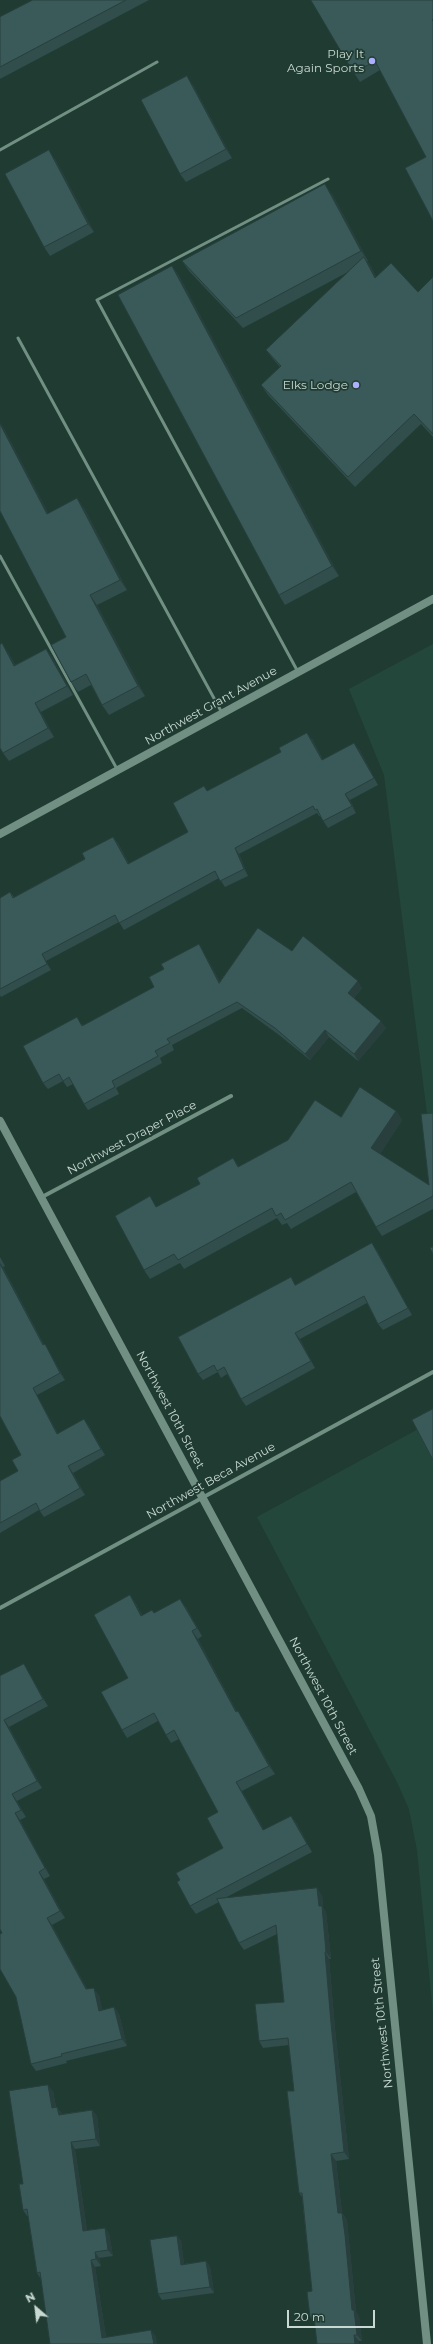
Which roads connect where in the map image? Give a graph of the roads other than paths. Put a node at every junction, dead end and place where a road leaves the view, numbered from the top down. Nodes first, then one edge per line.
1 (157, 62) dead end
2 (0, 150) edge
3 (328, 179) dead end
4 (18, 338) dead end
5 (0, 556) edge
6 (433, 599) edge
7 (298, 672) junction
8 (222, 713) junction
9 (118, 770) junction
10 (0, 834) edge
11 (231, 1096) dead end
12 (0, 1121) edge
13 (42, 1198) junction
14 (433, 1372) edge
15 (203, 1497) junction
16 (0, 1608) edge
17 (426, 2344) edge

1 - 2 lane
3 - 7 lane
4 - 8 lane
5 - 9 lane
6 - 7 street, Northwest Grant Avenue
7 - 8 street, Northwest Grant Avenue
8 - 9 street, Northwest Grant Avenue
9 - 10 street, Northwest Grant Avenue
11 - 13 street, Northwest Draper Place
12 - 13 street, Northwest 10th Street
13 - 15 street, Northwest 10th Street
14 - 15 street, Northwest Beca Avenue
15 - 16 street, Northwest Beca Avenue
15 - 17 street, Northwest 10th Street

